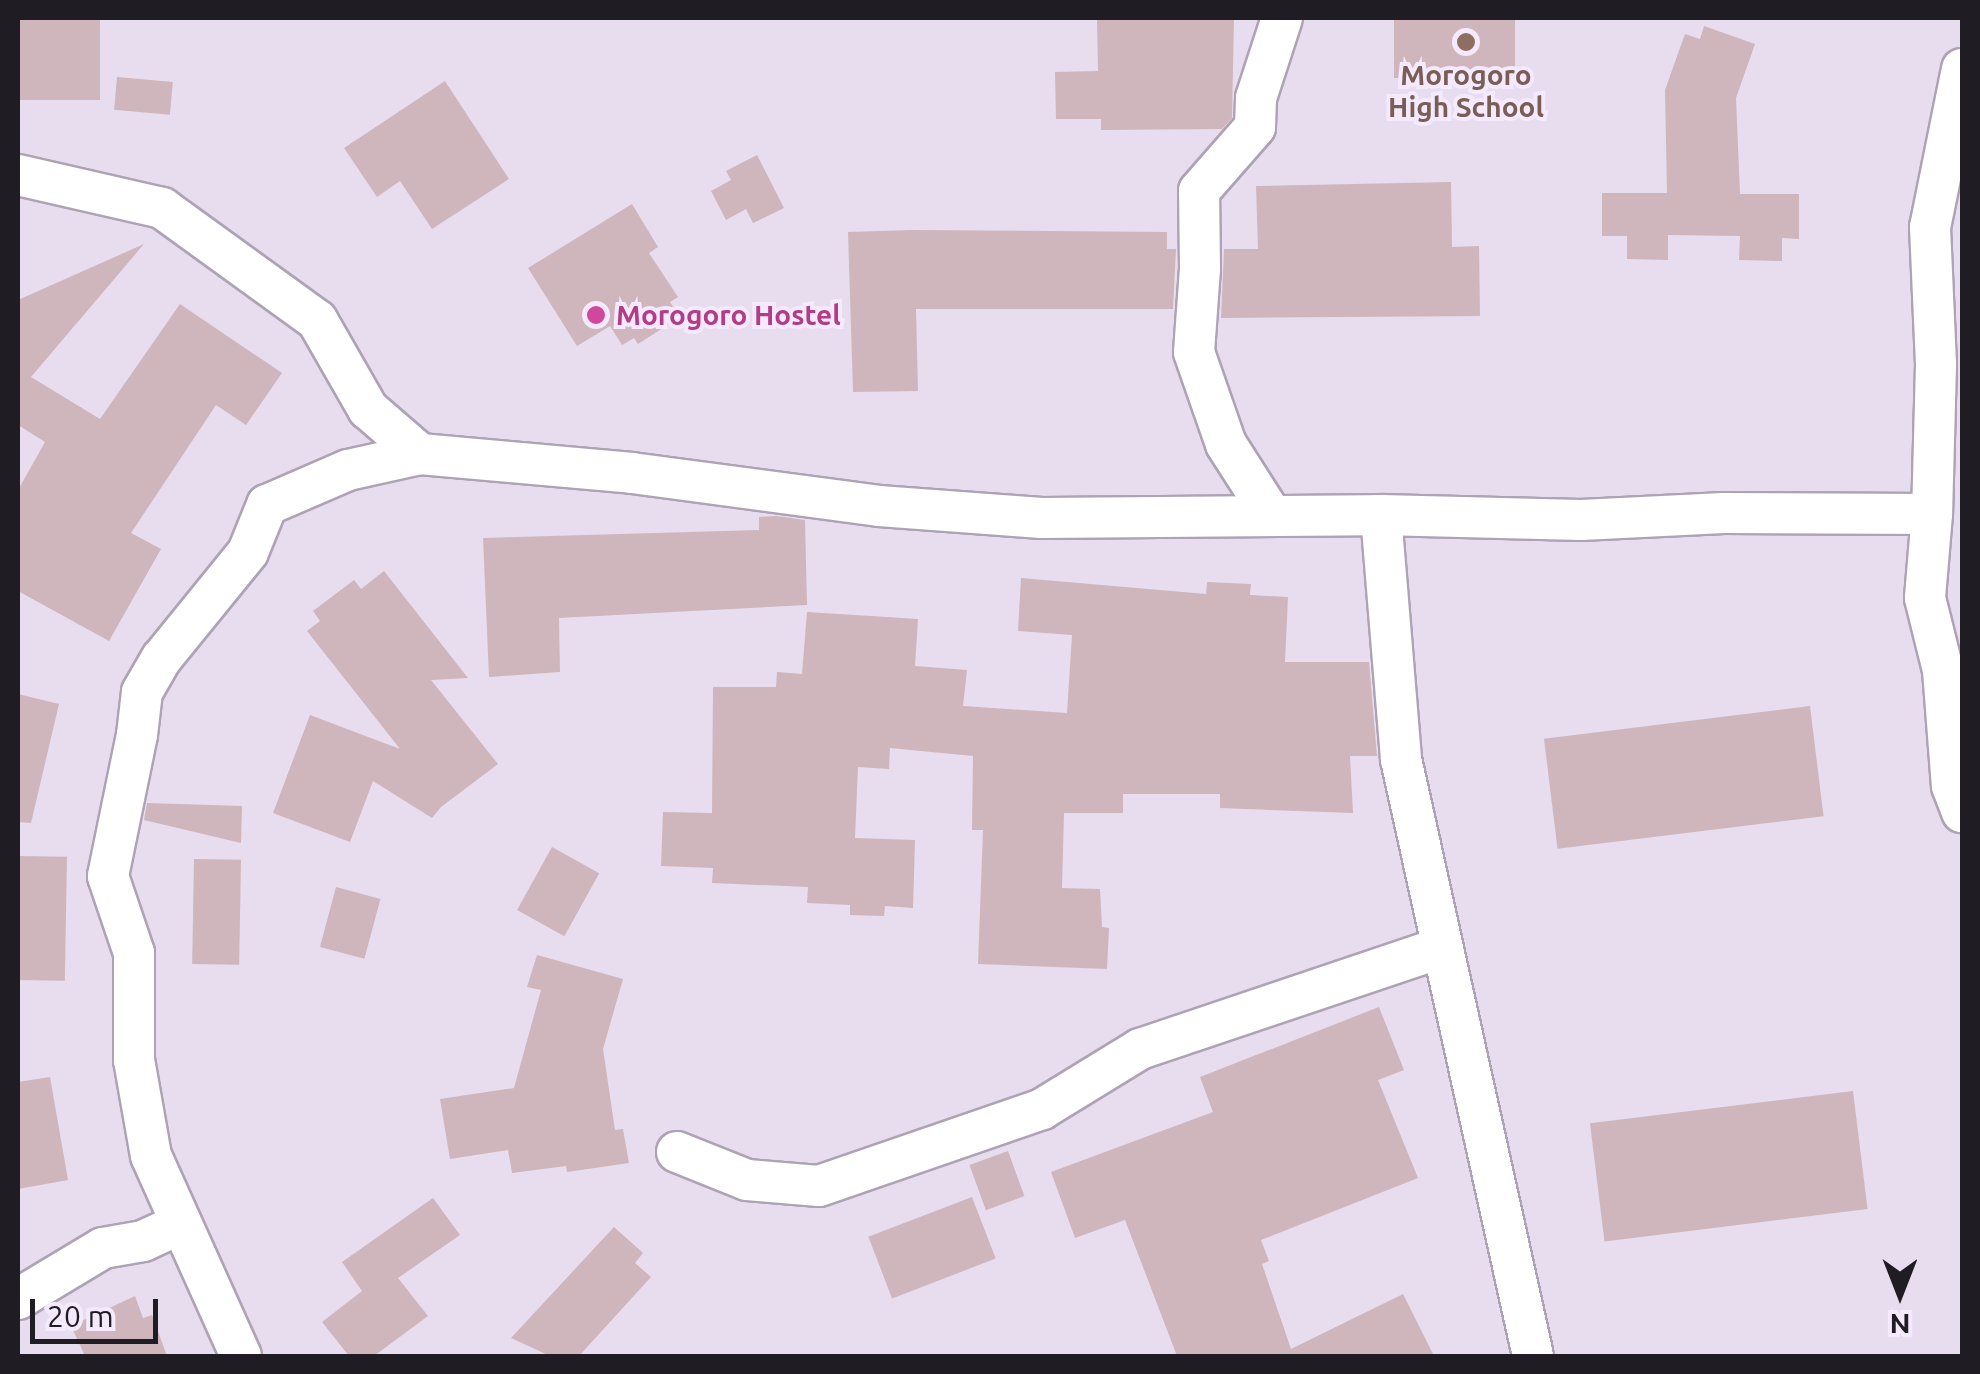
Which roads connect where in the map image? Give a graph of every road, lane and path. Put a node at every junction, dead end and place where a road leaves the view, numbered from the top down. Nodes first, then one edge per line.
1 (1282, 18) edge
2 (1962, 69) edge
3 (18, 175) edge
4 (420, 454) junction
5 (1932, 514) junction
6 (1381, 515) junction
7 (1272, 516) junction
8 (1962, 812) edge
9 (1440, 948) junction
10 (677, 1152) dead end
11 (180, 1224) junction
12 (18, 1299) edge
13 (240, 1356) edge
14 (1534, 1356) edge

1 - 7 street
2 - 5 street
3 - 4 street
4 - 7 street
4 - 11 street
5 - 6 street
5 - 8 street
6 - 7 street
6 - 9 street
9 - 10 street
9 - 14 street
11 - 12 street
11 - 13 street

